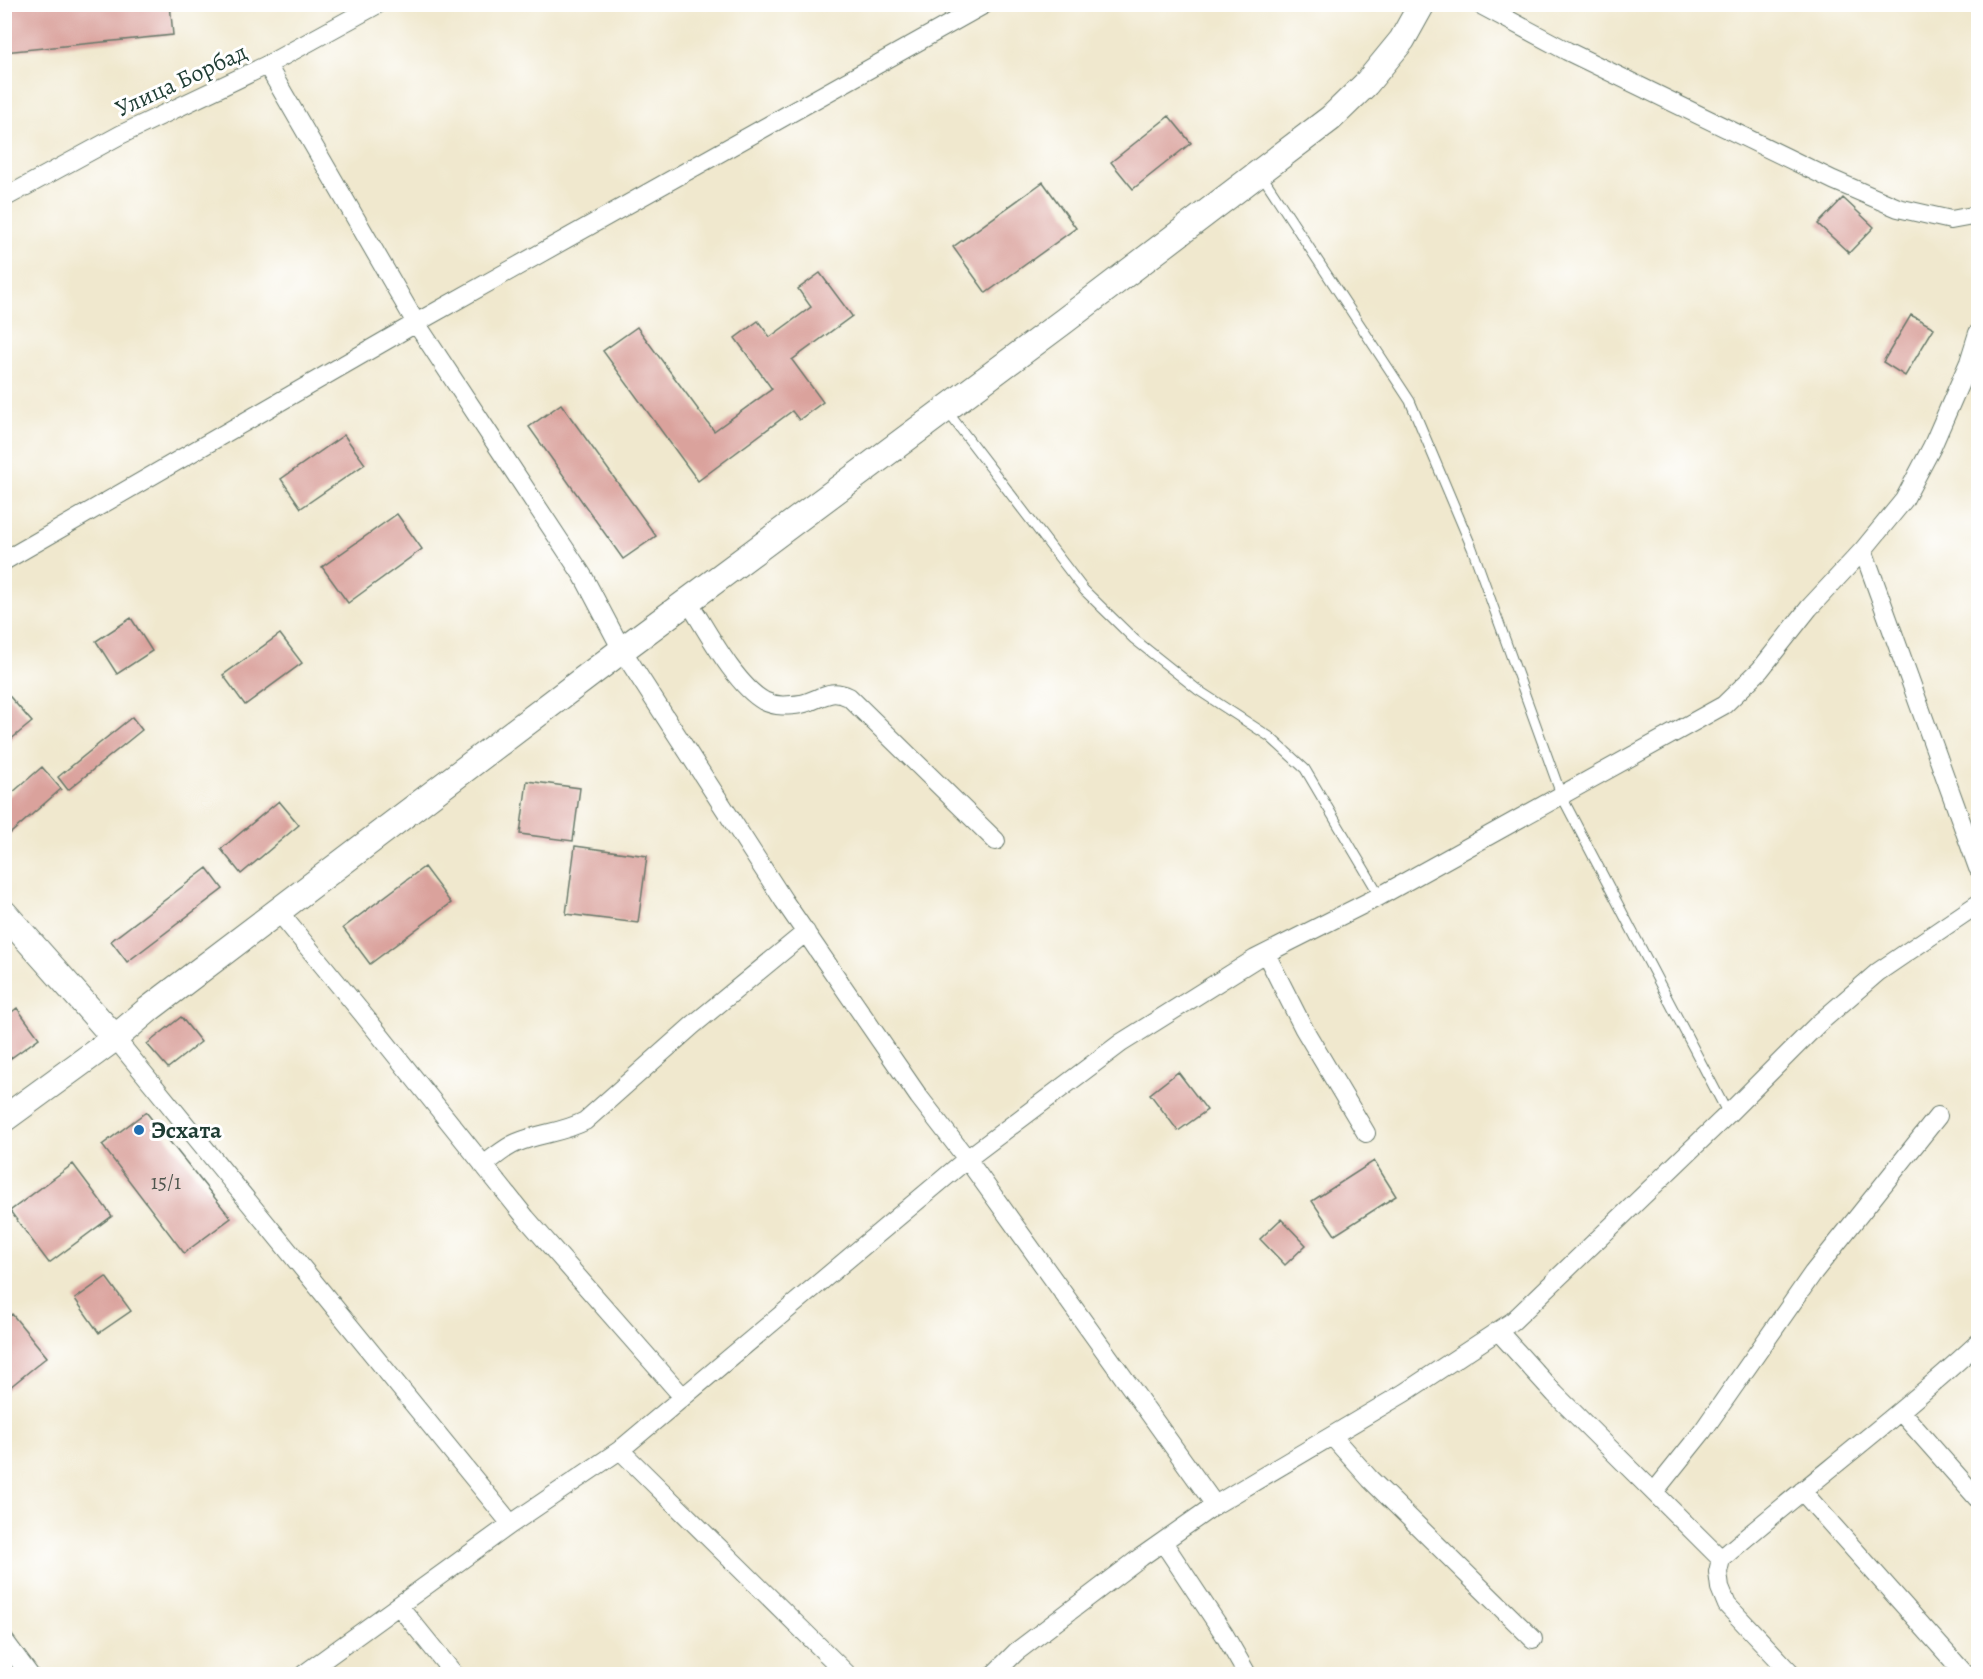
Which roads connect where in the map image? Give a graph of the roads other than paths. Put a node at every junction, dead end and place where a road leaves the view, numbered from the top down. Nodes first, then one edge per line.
1 (378, 4) edge
2 (986, 4) edge
3 (1422, 4) edge
4 (1479, 4) edge
5 (267, 65) junction
6 (1260, 172) junction
7 (4, 198) edge
8 (1978, 215) edge
9 (416, 323) junction
10 (1978, 333) edge
11 (946, 409) junction
12 (1863, 550) junction
13 (4, 561) edge
14 (688, 600) junction
15 (622, 650) junction
16 (1562, 796) junction
17 (996, 841) dead end
18 (1978, 868) edge
19 (1380, 896) junction
20 (1978, 904) edge
21 (278, 911) junction
22 (4, 913) edge
23 (806, 932) junction
24 (1266, 954) junction
25 (115, 1038) junction
26 (1728, 1114) junction
27 (1938, 1116) dead end
28 (4, 1119) edge
29 (1366, 1133) dead end
30 (967, 1159) junction
31 (483, 1165) junction
32 (1498, 1331) junction
33 (1978, 1343) edge
34 (682, 1397) junction
35 (1901, 1412) junction
36 (1332, 1436) junction
37 (620, 1450) junction
38 (1802, 1491) junction
39 (1654, 1492) junction
40 (1978, 1499) edge
41 (1215, 1505) junction
42 (511, 1524) junction
43 (1163, 1542) junction
44 (1720, 1559) junction
45 (399, 1606) junction
46 (1533, 1639) dead end
47 (4, 1640) edge
48 (29, 1674) edge
49 (304, 1674) edge
50 (454, 1674) edge
51 (847, 1674) edge
52 (994, 1674) edge
53 (1247, 1674) edge
54 (1791, 1674) edge
55 (1965, 1674) edge

1 - 5 street, Улица Борбад
2 - 9 street
3 - 6 street
4 - 8 street
5 - 7 street, Улица Борбад
5 - 9 street
6 - 11 street
6 - 16 lane
9 - 13 street
9 - 15 street
10 - 12 street
11 - 14 street
11 - 19 lane
12 - 16 street
12 - 18 street
14 - 15 street
14 - 17 street
15 - 21 street
15 - 23 street
16 - 19 street
16 - 26 lane
19 - 24 street
20 - 26 street
21 - 25 street
21 - 31 street
22 - 25 street
23 - 30 street
23 - 31 street
24 - 29 street
24 - 30 street
25 - 28 street
25 - 42 street
26 - 32 street
27 - 39 street
30 - 34 street
30 - 41 street
31 - 34 street
32 - 36 street
32 - 39 street
33 - 35 street
34 - 37 street
35 - 38 street
35 - 40 street
36 - 41 street
36 - 46 street
37 - 42 street
37 - 51 street
38 - 44 street
38 - 55 street
39 - 44 street
41 - 43 street
42 - 45 street
43 - 52 street
43 - 53 street
44 - 54 street
45 - 49 street
45 - 50 street
47 - 48 street

